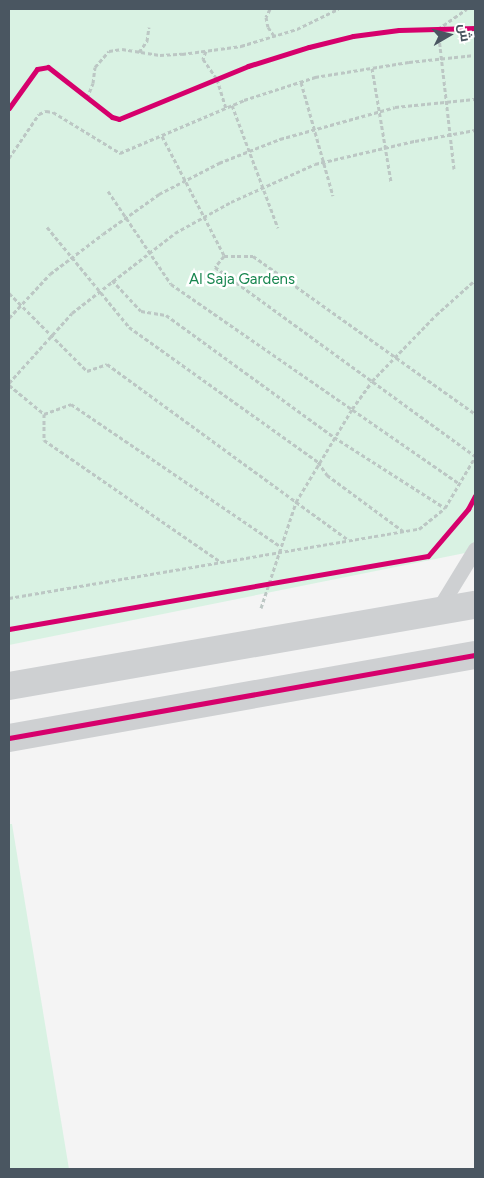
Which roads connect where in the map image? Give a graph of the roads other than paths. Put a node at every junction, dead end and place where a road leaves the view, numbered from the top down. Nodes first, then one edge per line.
1 (475, 549) edge
2 (475, 605) edge
3 (436, 613) junction
4 (475, 655) edge
5 (9, 686) edge
6 (9, 738) edge

1 - 3 lane
2 - 3 street
3 - 5 street
4 - 6 street

